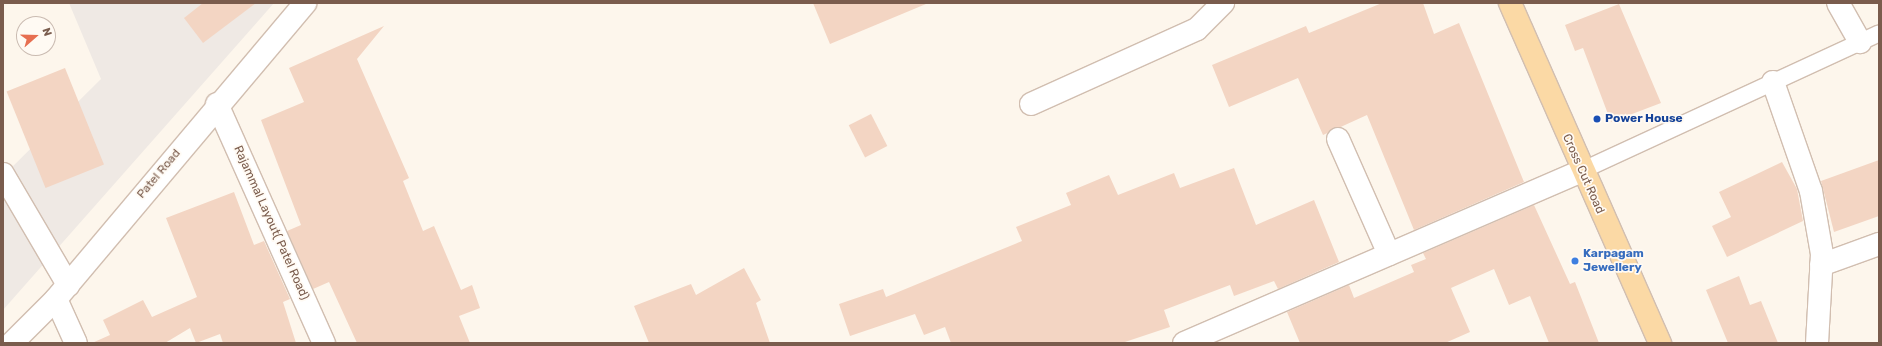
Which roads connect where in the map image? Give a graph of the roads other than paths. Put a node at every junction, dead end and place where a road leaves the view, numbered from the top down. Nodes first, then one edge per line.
1 (305, 3) edge
2 (1223, 3) edge
3 (1510, 3) edge
4 (1838, 3) edge
5 (1869, 37) edge
6 (1773, 82) junction
7 (217, 104) junction
8 (1031, 104) dead end
9 (1338, 139) dead end
10 (1581, 171) junction
11 (3, 174) edge
12 (1879, 244) edge
13 (1389, 254) junction
14 (1821, 265) junction
15 (62, 292) junction
16 (12, 343) edge
17 (76, 343) edge
18 (324, 343) edge
19 (1184, 343) edge
20 (1660, 343) edge
21 (1817, 343) edge

1 - 7 street, Patel Road
2 - 8 street
3 - 10 main road, Cross Cut Road
4 - 5 street
5 - 6 lane
6 - 10 lane
6 - 14 street
7 - 15 street, Patel Road
7 - 18 street, Rajammal Layout( Patel Road)
9 - 13 street
10 - 13 street
10 - 20 main road, Cross Cut Road
11 - 15 street
12 - 14 street
13 - 19 street
14 - 21 street
15 - 16 street, Patel Road
15 - 17 street

